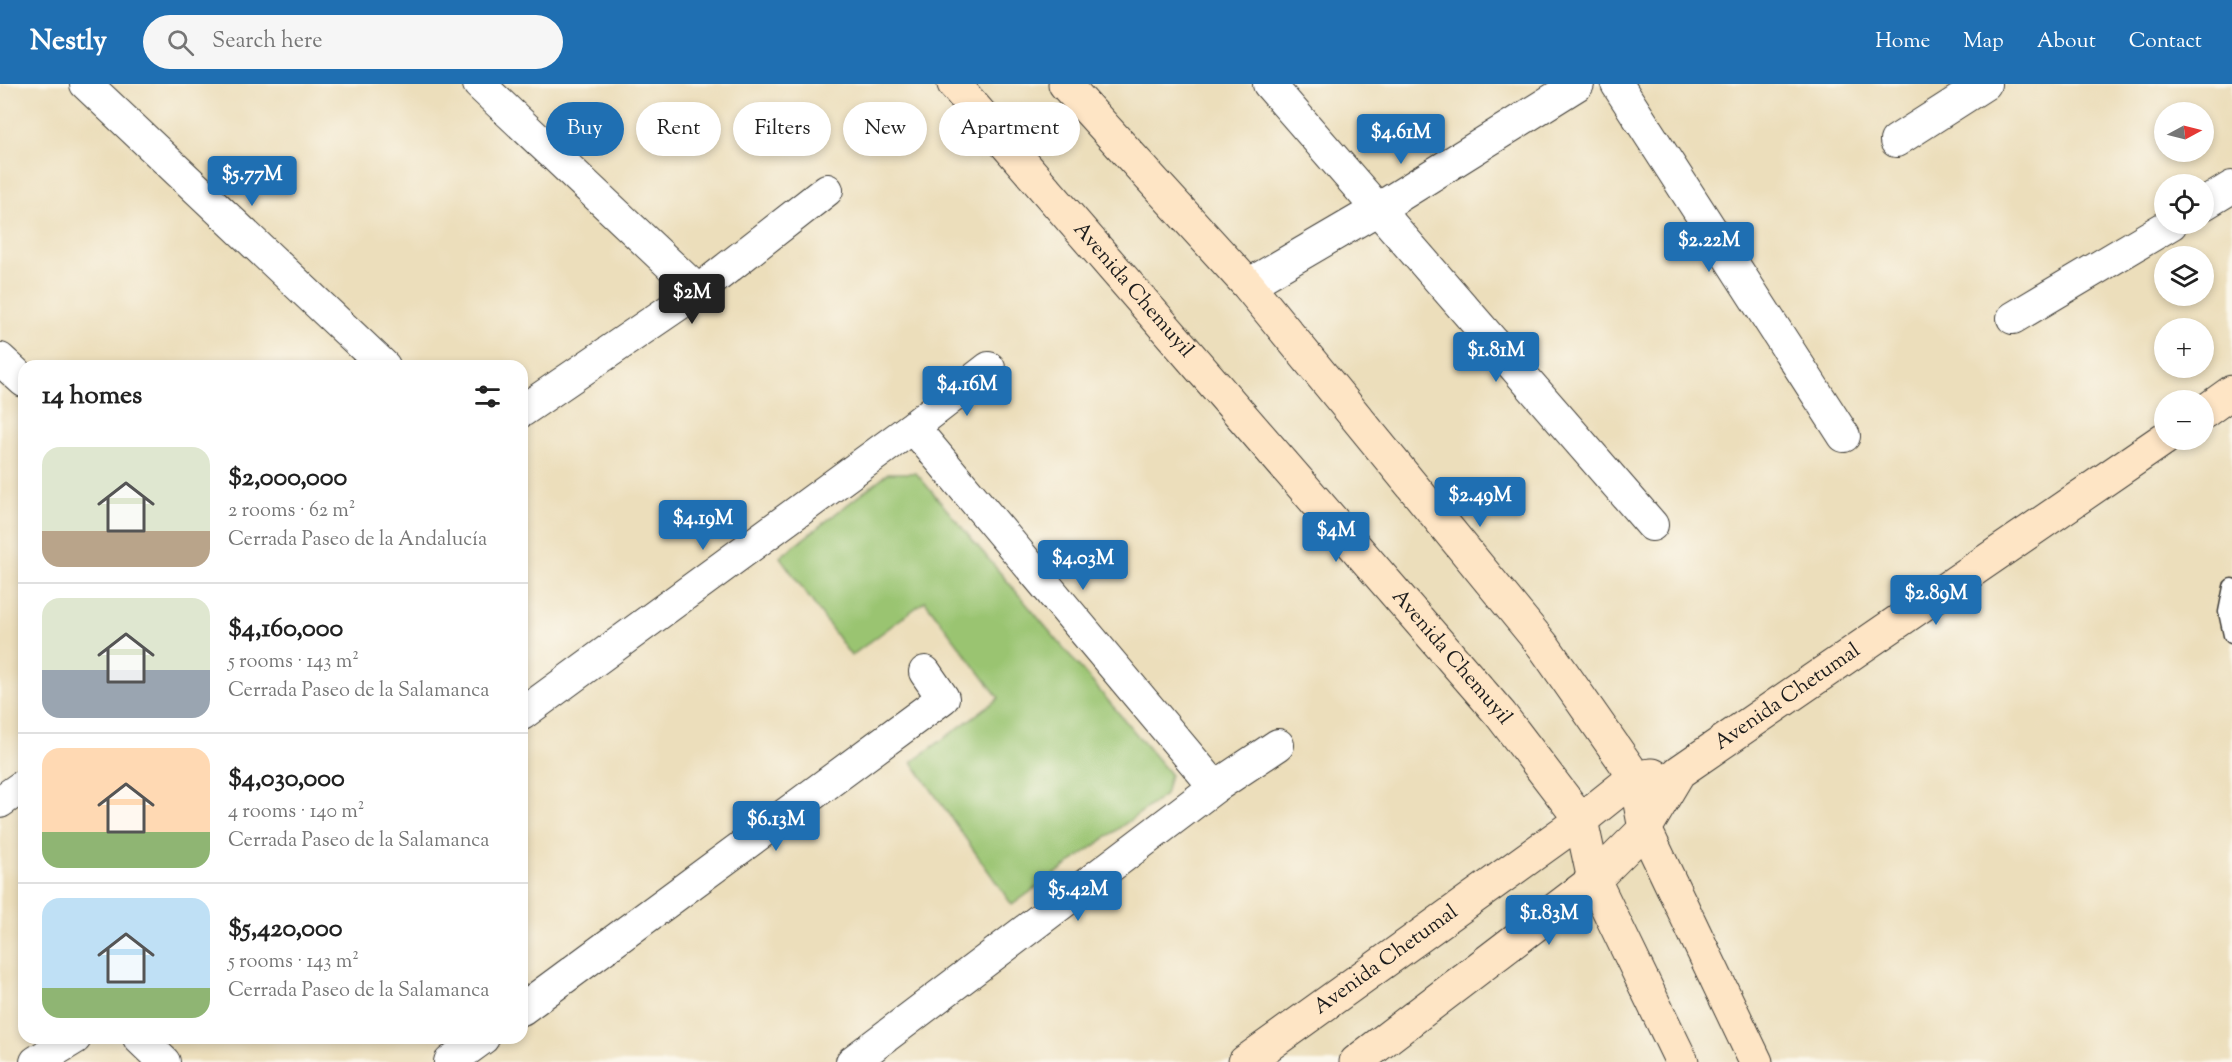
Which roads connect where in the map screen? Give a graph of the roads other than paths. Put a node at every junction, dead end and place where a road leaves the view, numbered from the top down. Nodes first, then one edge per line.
1 (86, 84) edge
2 (479, 84) edge
3 (1065, 84) edge
4 (1269, 84) edge
5 (1577, 84) edge
6 (1617, 84) edge
7 (1984, 84) edge
8 (968, 89) edge
9 (1896, 141) dead end
10 (2232, 187) edge
11 (827, 190) dead end
12 (2214, 198) edge
13 (1378, 209) junction
14 (2154, 234) edge
15 (1248, 285) junction
16 (698, 291) junction
17 (2013, 318) dead end
18 (0, 359) edge
19 (378, 360) edge
20 (989, 368) dead end
21 (18, 376) edge
22 (2232, 392) edge
23 (2214, 405) edge
24 (528, 407) edge
25 (914, 427) junction
26 (1844, 436) dead end
27 (2154, 446) edge
28 (1652, 525) dead end
29 (2232, 587) edge
30 (2232, 635) edge
31 (925, 672) dead end
32 (528, 710) edge
33 (1278, 745) dead end
34 (1679, 772) junction
35 (1635, 777) junction
36 (1215, 787) junction
37 (18, 788) edge
38 (0, 802) edge
39 (1581, 820) junction
40 (1645, 829) junction
41 (1594, 880) junction
42 (528, 1005) edge
43 (65, 1044) edge
44 (145, 1044) edge
45 (475, 1044) edge
46 (36, 1062) edge
47 (164, 1062) edge
48 (450, 1062) edge
49 (852, 1062) edge
50 (1245, 1062) edge
51 (1356, 1062) edge
52 (1682, 1062) edge
53 (1756, 1062) edge

1 - 19 street
2 - 16 street
3 - 15 main road
4 - 13 street
5 - 13 street
6 - 26 street
7 - 9 street
8 - 39 main road, Avenida Chemuyil
10 - 12 street
11 - 16 street
13 - 15 street
13 - 28 street
14 - 17 street
15 - 35 main road
16 - 24 street
18 - 21 street
20 - 25 street
22 - 23 main road
25 - 32 street
25 - 36 street
27 - 34 main road, Avenida Chetumal
29 - 30 lane
31 - 42 street
33 - 36 street
34 - 35 main road, Avenida Chetumal
34 - 40 main road, Avenida Chetumal
35 - 39 main road, Avenida Chetumal
35 - 40 main road
36 - 49 street
37 - 38 street
39 - 41 main road, Avenida Chemuyil
39 - 50 main road, Avenida Chetumal
40 - 41 main road, Avenida Chetumal
40 - 53 main road
41 - 51 main road, Avenida Chetumal
41 - 52 main road, Avenida Chemuyil
43 - 46 street
44 - 47 street
45 - 48 street

